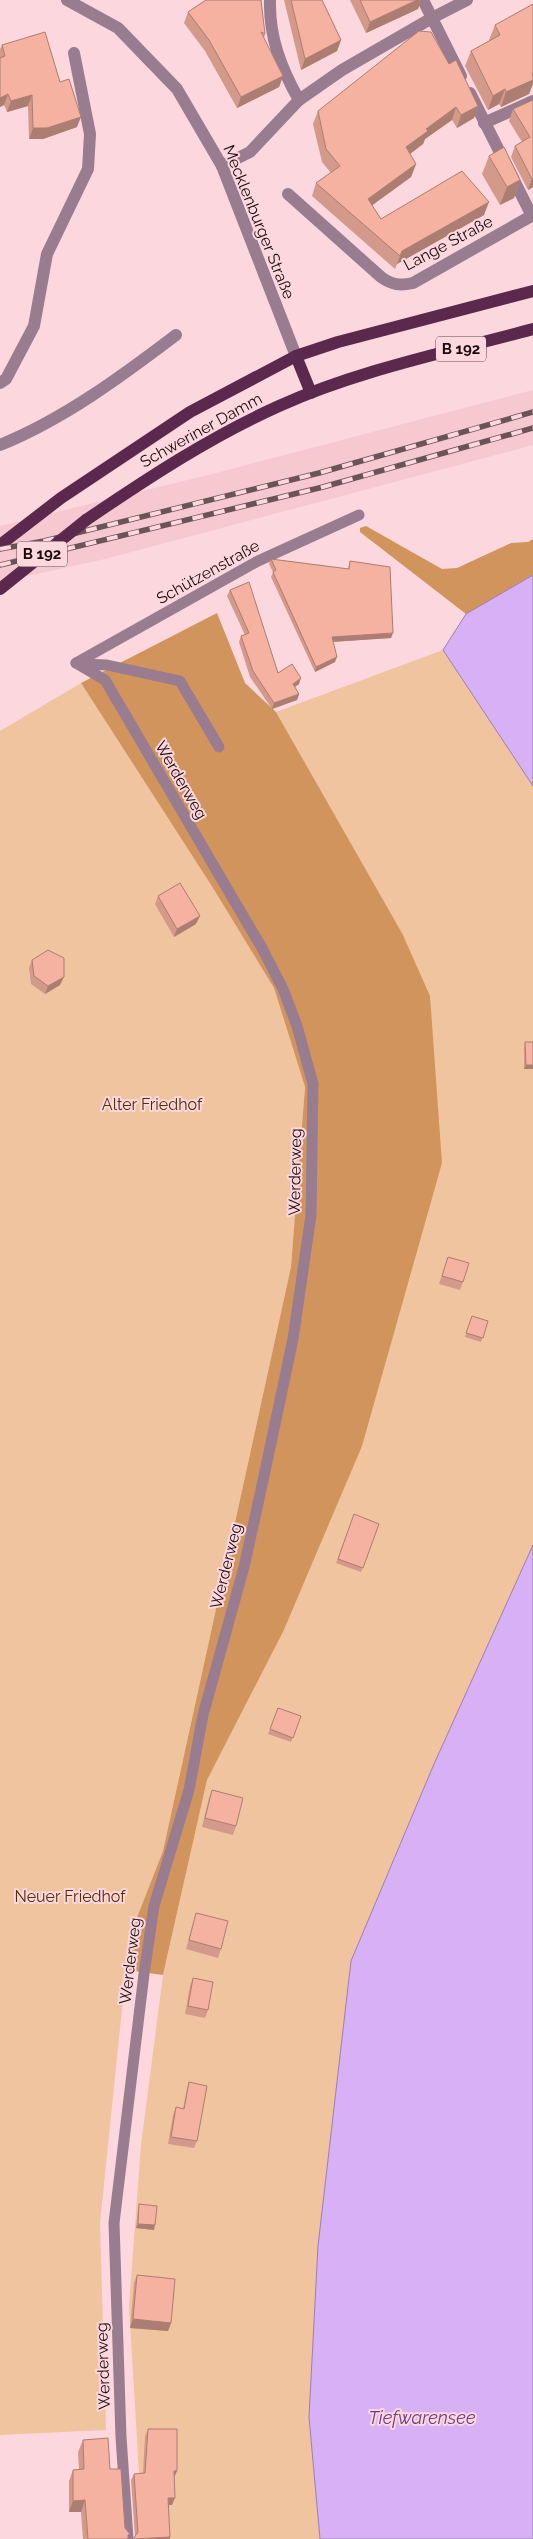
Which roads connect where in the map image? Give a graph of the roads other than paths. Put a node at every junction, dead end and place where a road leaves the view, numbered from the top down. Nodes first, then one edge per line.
1 (67, 0) edge
2 (270, 0) edge
3 (423, 0) edge
4 (468, 0) edge
5 (432, 18) junction
6 (74, 53) dead end
7 (299, 100) junction
8 (533, 101) edge
9 (484, 123) junction
10 (222, 166) junction
11 (288, 194) dead end
12 (533, 217) edge
13 (533, 291) edge
14 (533, 329) edge
15 (176, 334) dead end
16 (296, 356) junction
17 (0, 383) edge
18 (311, 393) junction
19 (0, 445) edge
20 (359, 515) dead end
21 (0, 545) edge
22 (0, 589) edge
23 (76, 663) junction
24 (219, 747) dead end
25 (128, 2539) edge

1 - 10 street, Mecklenburger Straße
2 - 7 street
3 - 5 street
4 - 5 street
5 - 7 street
5 - 9 street
6 - 17 street
7 - 10 street
8 - 9 street
9 - 12 street
10 - 16 street, Mecklenburger Straße
11 - 12 street, Lange Straße
13 - 16 main road, Schweriner Damm / B 192
14 - 18 main road, Schweriner Damm / B 192
15 - 19 street
16 - 18 main road, Mecklenburger Straße
16 - 21 main road, Schweriner Damm / B 192
18 - 22 main road, Schweriner Damm / B 192, bridge
20 - 23 lane, Schützenstraße
23 - 24 lane
23 - 25 lane, Werderweg

